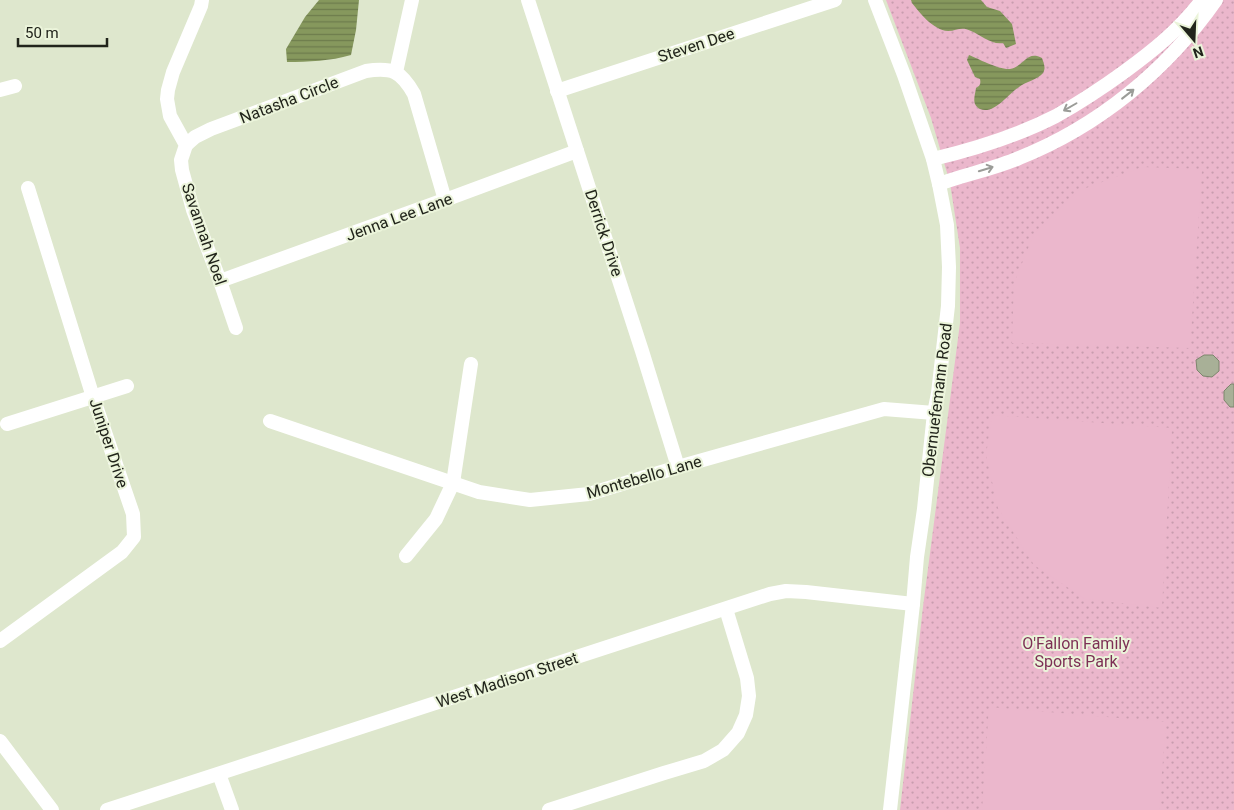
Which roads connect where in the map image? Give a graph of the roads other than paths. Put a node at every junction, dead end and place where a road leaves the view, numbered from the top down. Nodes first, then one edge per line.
1 (202, 0) edge
2 (412, 0) edge
3 (528, 0) edge
4 (834, 0) edge
5 (875, 0) edge
6 (1202, 0) edge
7 (1216, 0) edge
8 (396, 72) junction
9 (15, 86) dead end
10 (0, 90) edge
11 (557, 91) junction
12 (186, 146) junction
13 (577, 151) junction
14 (933, 159) junction
15 (939, 184) junction
16 (28, 188) dead end
17 (445, 200) junction
18 (220, 281) junction
19 (236, 328) dead end
20 (471, 364) dead end
21 (127, 386) dead end
22 (94, 397) junction
23 (934, 413) junction
24 (270, 421) dead end
25 (7, 424) dead end
26 (678, 468) junction
27 (453, 483) junction
28 (406, 556) dead end
29 (913, 604) junction
30 (726, 609) junction
31 (0, 641) edge
32 (0, 741) edge
33 (219, 774) junction
34 (52, 810) edge
35 (107, 810) edge
36 (232, 810) edge
37 (548, 810) edge
38 (890, 810) edge

1 - 12 street
2 - 8 street
3 - 11 street, Derrick Drive
4 - 11 street, Steven Dee
5 - 14 street, Obernuefemann Road
6 -> 14 street
15 -> 7 street
8 - 12 street, Natasha Circle
8 - 17 street
9 - 10 street
11 - 13 street, Derrick Drive
12 - 18 street, Savannah Noel
13 - 17 street, Jenna Lee Lane
13 - 26 street, Derrick Drive
14 - 15 street, Obernuefemann Road
15 - 23 street, Obernuefemann Road
16 - 22 street, Juniper Drive
17 - 18 street, Jenna Lee Lane
18 - 19 street, Savannah Noel
20 - 27 street
21 - 22 street
22 - 25 street
22 - 31 street, Juniper Drive
23 - 26 street, Montebello Lane
23 - 29 street, Obernuefemann Road
24 - 27 street, Montebello Lane
26 - 27 street, Montebello Lane
27 - 28 street
29 - 30 street, West Madison Street
29 - 38 street, Obernuefemann Road
30 - 33 street, West Madison Street
30 - 37 street
32 - 34 street
33 - 35 street, West Madison Street
33 - 36 street

